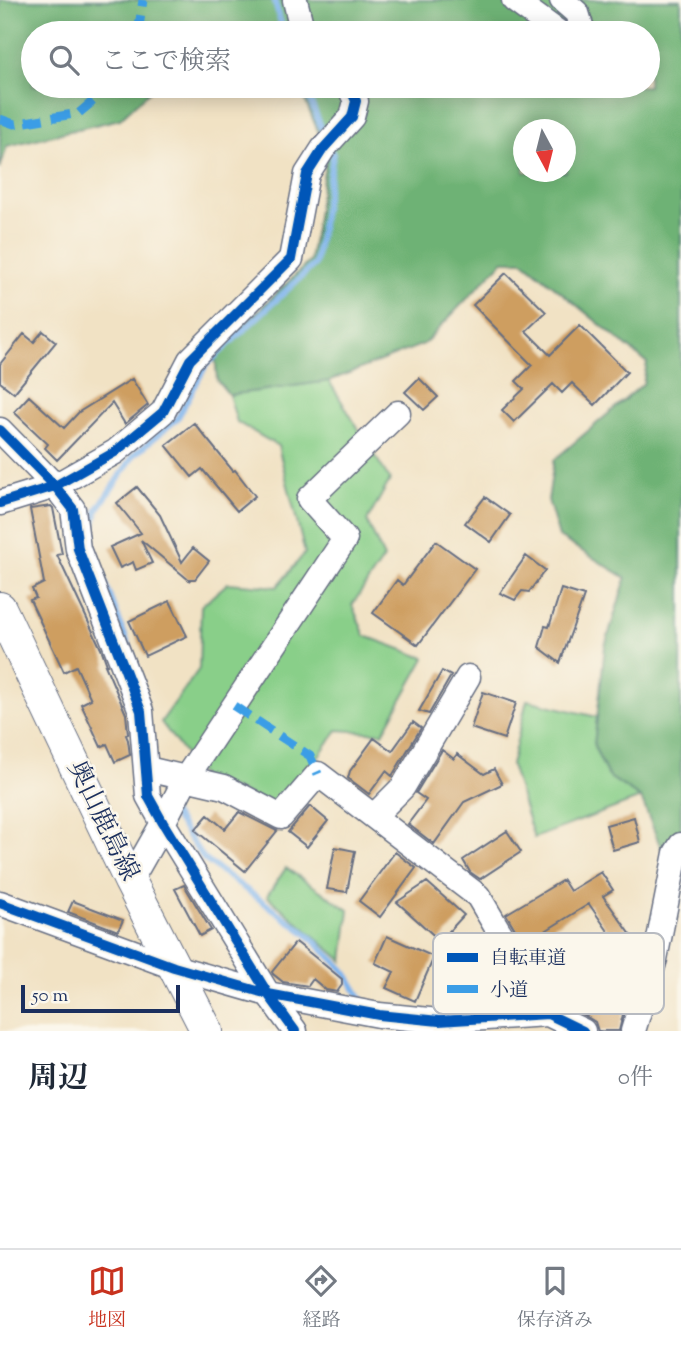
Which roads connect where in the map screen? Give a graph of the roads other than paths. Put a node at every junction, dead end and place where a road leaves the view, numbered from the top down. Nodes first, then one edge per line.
1 (295, 0) edge
2 (514, 0) edge
3 (562, 0) edge
4 (300, 21) edge
5 (543, 21) edge
6 (579, 21) edge
7 (354, 98) edge
8 (398, 413) dead end
9 (0, 430) edge
10 (55, 486) junction
11 (0, 503) edge
12 (0, 608) edge
13 (468, 677) dead end
14 (165, 773) junction
15 (168, 813) junction
16 (374, 816) junction
17 (681, 845) edge
18 (130, 881) junction
19 (0, 903) edge
20 (500, 933) edge
21 (660, 933) edge
22 (174, 968) junction
23 (268, 993) junction
24 (548, 1014) joint
25 (637, 1014) edge
26 (207, 1031) edge
27 (295, 1031) edge
28 (583, 1031) edge
29 (632, 1031) edge

1 - 4 street
2 - 5 street
3 - 6 street
7 - 10 street
8 - 14 street
9 - 10 street
10 - 11 street
10 - 14 street
12 - 18 main road, 奥山鹿島線
13 - 16 street
14 - 15 street
14 - 15 street
14 - 16 street
15 - 18 street
15 - 23 street
16 - 20 street
17 - 21 street
18 - 22 main road, 奥山鹿島線
19 - 22 street
22 - 23 street
22 - 26 main road, 奥山鹿島線
23 - 24 street
23 - 27 street
24 - 28 street
25 - 29 street

